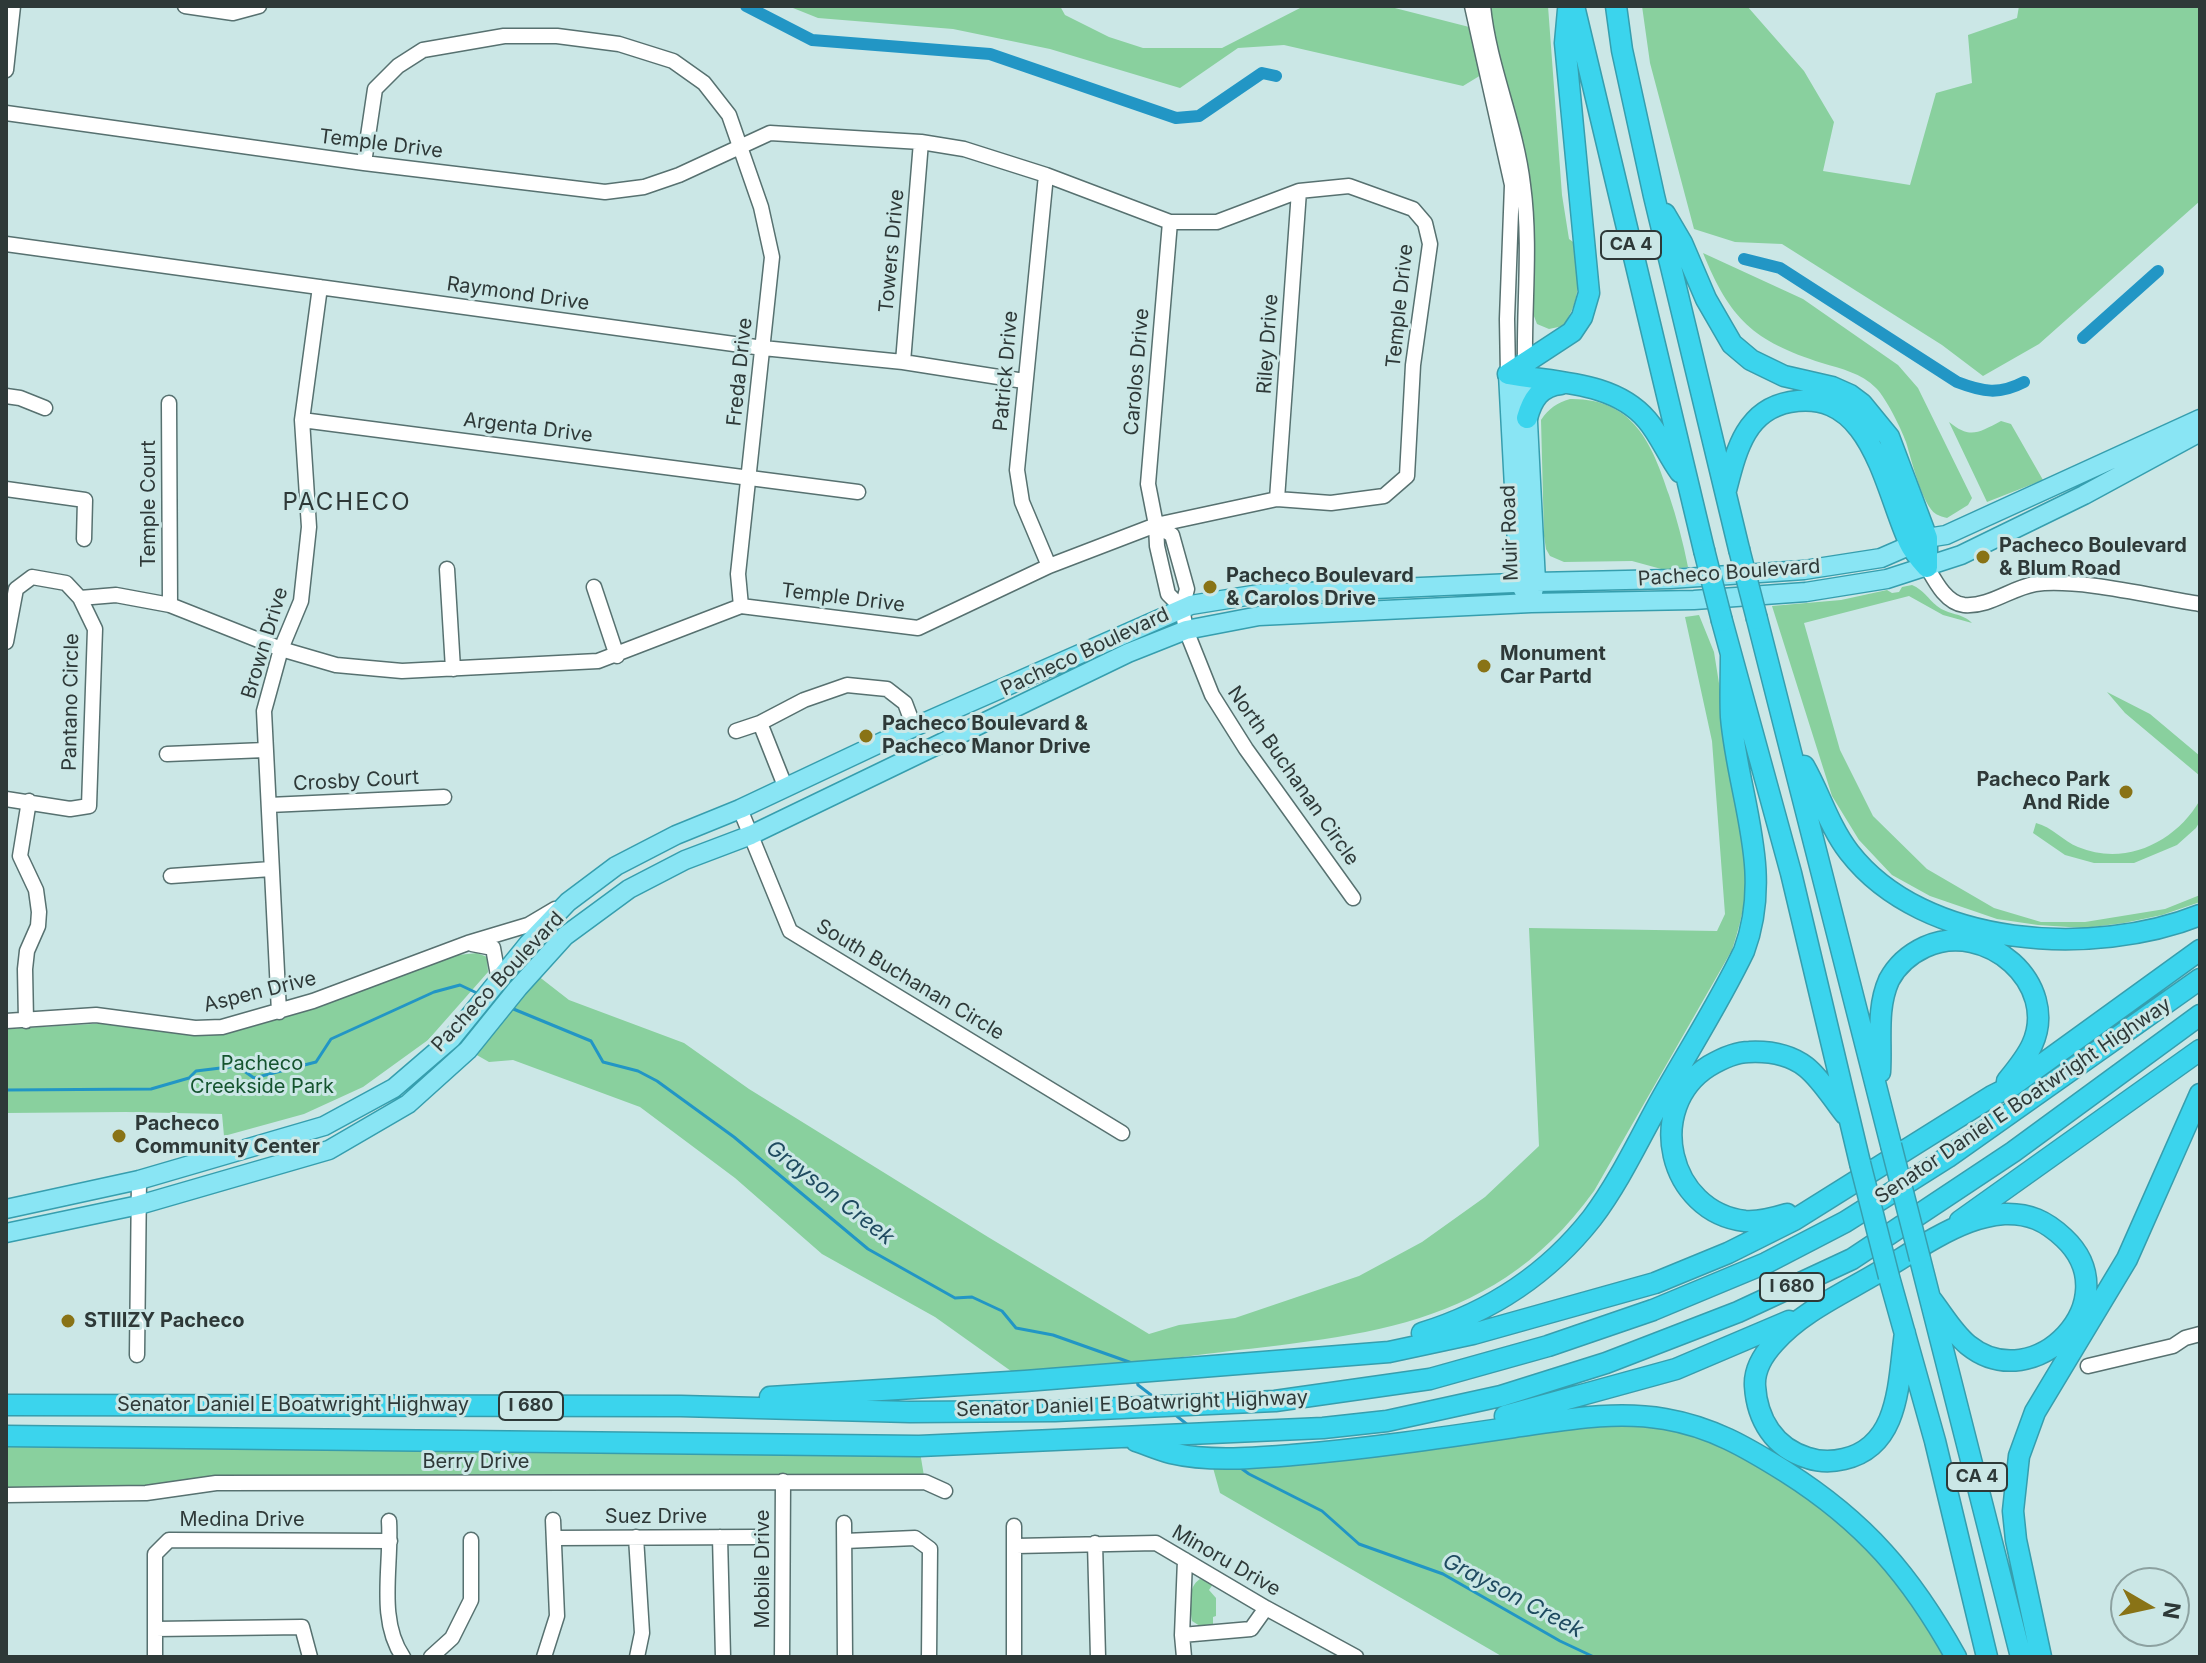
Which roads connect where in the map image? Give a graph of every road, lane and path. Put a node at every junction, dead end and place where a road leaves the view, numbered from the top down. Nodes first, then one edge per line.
1 (13, 6) edge
2 (185, 6) edge
3 (259, 6) edge
4 (1472, 6) edge
5 (1483, 6) edge
6 (1571, 6) edge
7 (1616, 6) edge
8 (6, 70) edge
9 (6, 113) edge
10 (921, 142) junction
11 (742, 147) junction
12 (364, 163) junction
13 (1046, 175) junction
14 (1299, 191) junction
15 (1654, 196) junction
16 (1170, 222) junction
17 (6, 244) edge
18 (320, 287) junction
19 (763, 348) junction
20 (903, 362) junction
21 (1520, 371) junction
22 (1024, 381) junction
23 (1566, 383) junction
24 (6, 396) edge
25 (169, 403) dead end
26 (45, 408) dead end
27 (1527, 418) junction
28 (2200, 419) edge
29 (302, 420) junction
30 (2200, 432) edge
31 (750, 477) junction
32 (1688, 484) junction
33 (6, 489) edge
34 (858, 492) dead end
35 (1726, 492) junction
36 (1277, 499) junction
37 (1156, 525) junction
38 (84, 539) dead end
39 (1919, 542) junction
40 (1049, 566) junction
41 (1927, 567) junction
42 (447, 569) dead end
43 (1528, 582) junction
44 (594, 587) dead end
45 (80, 598) junction
46 (1531, 603) junction
47 (2200, 604) edge
48 (170, 605) junction
49 (741, 606) junction
50 (1182, 608) junction
51 (1186, 630) junction
52 (6, 642) edge
53 (281, 649) junction
54 (1731, 655) junction
55 (617, 656) junction
56 (453, 669) junction
57 (760, 723) junction
58 (914, 727) junction
59 (736, 731) dead end
60 (1789, 741) junction
61 (265, 750) junction
62 (167, 754) dead end
63 (785, 786) junction
64 (444, 797) dead end
65 (6, 799) edge
66 (29, 801) junction
67 (269, 805) junction
68 (740, 809) junction
69 (751, 835) junction
70 (271, 869) junction
71 (171, 876) dead end
72 (1353, 898) dead end
73 (568, 902) junction
74 (2200, 915) edge
75 (468, 943) junction
76 (2200, 950) edge
77 (2200, 979) edge
78 (499, 981) junction
79 (279, 1012) junction
80 (2200, 1015) edge
81 (6, 1021) edge
82 (26, 1021) junction
83 (2200, 1050) edge
84 (1878, 1092) junction
85 (2200, 1094) edge
86 (1992, 1096) junction
87 (1850, 1119) junction
88 (1122, 1133) dead end
89 (139, 1180) junction
90 (1821, 1202) junction
91 (139, 1205) junction
92 (6, 1209) edge
93 (6, 1233) edge
94 (1944, 1233) junction
95 (1930, 1298) junction
96 (1815, 1310) junction
97 (1905, 1333) junction
98 (2200, 1334) edge
99 (137, 1355) dead end
100 (1322, 1357) junction
101 (2088, 1366) dead end
102 (6, 1405) edge
103 (681, 1406) junction
104 (6, 1436) edge
105 (1125, 1437) junction
106 (1359, 1450) junction
107 (783, 1481) junction
108 (945, 1491) dead end
109 (6, 1495) edge
110 (553, 1520) dead end
111 (389, 1521) dead end
112 (844, 1523) dead end
113 (1014, 1526) dead end
114 (636, 1537) junction
115 (720, 1537) junction
116 (756, 1537) dead end
117 (555, 1538) junction
118 (471, 1540) dead end
119 (390, 1541) junction
120 (845, 1541) junction
121 (1095, 1543) junction
122 (1016, 1546) junction
123 (1185, 1560) junction
124 (1266, 1608) junction
125 (155, 1629) junction
126 (1182, 1635) junction
127 (155, 1657) edge
128 (310, 1657) edge
129 (403, 1657) edge
130 (431, 1657) edge
131 (544, 1657) edge
132 (637, 1657) edge
133 (723, 1657) edge
134 (782, 1657) edge
135 (845, 1657) edge
136 (929, 1657) edge
137 (1014, 1657) edge
138 (1098, 1657) edge
139 (1184, 1657) edge
140 (1356, 1657) edge
141 (1956, 1657) edge
142 (1987, 1657) edge
143 (2021, 1657) edge
144 (2041, 1657) edge

1 - 8 street
2 - 3 street
4 - 21 street, Muir Road
5 - 21 street, Muir Road
6 - 21 highway
6 - 32 highway, CA 4
7 - 15 highway, CA 4
9 - 12 street, Temple Drive
10 - 11 street, Temple Drive
10 - 13 street, Temple Drive
10 - 20 street, Towers Drive
11 - 12 street, Temple Drive
11 - 12 street, Freda Drive
11 - 19 street, Freda Drive
13 - 16 street, Temple Drive
13 - 22 street, Patrick Drive
14 - 16 street, Temple Drive
14 - 36 street, Riley Drive
14 - 36 street, Temple Drive
15 - 35 highway, CA 4
15 - 39 highway
16 - 37 street, Carolos Drive
17 - 18 street, Raymond Drive
18 - 19 street, Raymond Drive
18 - 29 street, Brown Drive
19 - 20 street, Raymond Drive
19 - 31 street, Freda Drive
20 - 22 street, Raymond Drive
21 - 23 highway
21 - 27 main road, Muir Road
21 - 43 main road, Muir Road
22 - 40 street, Patrick Drive
23 - 27 highway
23 - 32 highway
24 - 26 street
25 - 48 street, Temple Court
27 - 43 main road, Muir Road
28 - 39 main road, Pacheco Boulevard
29 - 31 street, Argenta Drive
29 - 53 street, Brown Drive
30 - 41 main road, Pacheco Boulevard
31 - 34 street, Argenta Drive
31 - 49 street, Freda Drive
32 - 54 highway, CA 4, bridge
33 - 38 street
35 - 39 highway
35 - 60 highway, CA 4, bridge
36 - 37 street, Temple Drive
37 - 40 street, Temple Drive
37 - 50 street, Carolos Drive
39 - 41 highway
39 - 43 main road, Pacheco Boulevard
40 - 49 street, Temple Drive
41 - 46 main road, Pacheco Boulevard
41 - 47 street
42 - 56 street
43 - 46 main road, Muir Road
43 - 50 main road, Pacheco Boulevard
44 - 55 street
45 - 48 street, Temple Drive
45 - 52 street
45 - 66 street, Pantano Circle
46 - 51 main road, Pacheco Boulevard
48 - 53 street, Temple Drive
49 - 55 street, Temple Drive
50 - 51 street, Carolos Drive
50 - 58 main road, Pacheco Boulevard
51 - 69 main road, Pacheco Boulevard
51 - 72 street, North Buchanan Circle
53 - 56 street, Temple Drive
53 - 61 street, Brown Drive
54 - 87 highway, CA 4
54 - 100 highway
55 - 56 street, Temple Drive
57 - 58 street
57 - 59 street
57 - 63 street
58 - 63 main road, Pacheco Boulevard
60 - 74 highway
60 - 84 highway, CA 4
61 - 62 street
61 - 67 street, Brown Drive
63 - 68 main road, Pacheco Boulevard
64 - 67 street, Crosby Court
65 - 66 street, Pantano Circle
66 - 82 street
67 - 70 street, Brown Drive
68 - 69 street, South Buchanan Circle
68 - 73 main road, Pacheco Boulevard
69 - 88 street, South Buchanan Circle
69 - 91 main road, Pacheco Boulevard
70 - 71 street
70 - 79 street, Brown Drive
73 - 75 street, Aspen Drive
73 - 78 main road, Pacheco Boulevard
75 - 78 street
75 - 79 street, Aspen Drive
76 - 86 highway
77 - 103 highway, Senator Daniel E Boatwright Highway / I 680
78 - 89 main road, Pacheco Boulevard
79 - 82 street, Aspen Drive
80 - 105 highway, Senator Daniel E Boatwright Highway / I 680
81 - 82 street, Aspen Drive
83 - 94 highway
84 - 86 highway
84 - 95 highway, CA 4, bridge
85 - 144 highway
86 - 90 highway
87 - 90 highway
87 - 97 highway, CA 4, bridge
89 - 91 street
89 - 92 main road, Pacheco Boulevard
90 - 100 highway
91 - 93 main road, Pacheco Boulevard
91 - 99 street
94 - 95 highway
94 - 96 highway
95 - 143 highway, CA 4
96 - 97 highway
96 - 106 highway
97 - 142 highway, CA 4
98 - 101 street
100 - 103 highway
102 - 103 highway, Senator Daniel E Boatwright Highway / I 680
104 - 105 highway, Senator Daniel E Boatwright Highway / I 680
105 - 106 highway
106 - 141 highway
107 - 108 street, Berry Drive
107 - 109 street, Berry Drive
107 - 134 street, Mobile Drive
110 - 117 street
111 - 119 street
112 - 120 street
113 - 122 street
114 - 115 street, Suez Drive
114 - 117 street, Suez Drive
114 - 132 street
115 - 116 street, Suez Drive
115 - 133 street
117 - 131 street
118 - 130 street
119 - 125 street, Medina Drive
119 - 129 street
120 - 135 street
120 - 136 street
121 - 122 street, Minoru Drive
121 - 123 street, Minoru Drive
121 - 138 street
122 - 137 street
123 - 124 street, Minoru Drive
123 - 126 street
124 - 126 street
124 - 140 street, Minoru Drive
125 - 127 street, Medina Drive
125 - 128 street
126 - 139 street

